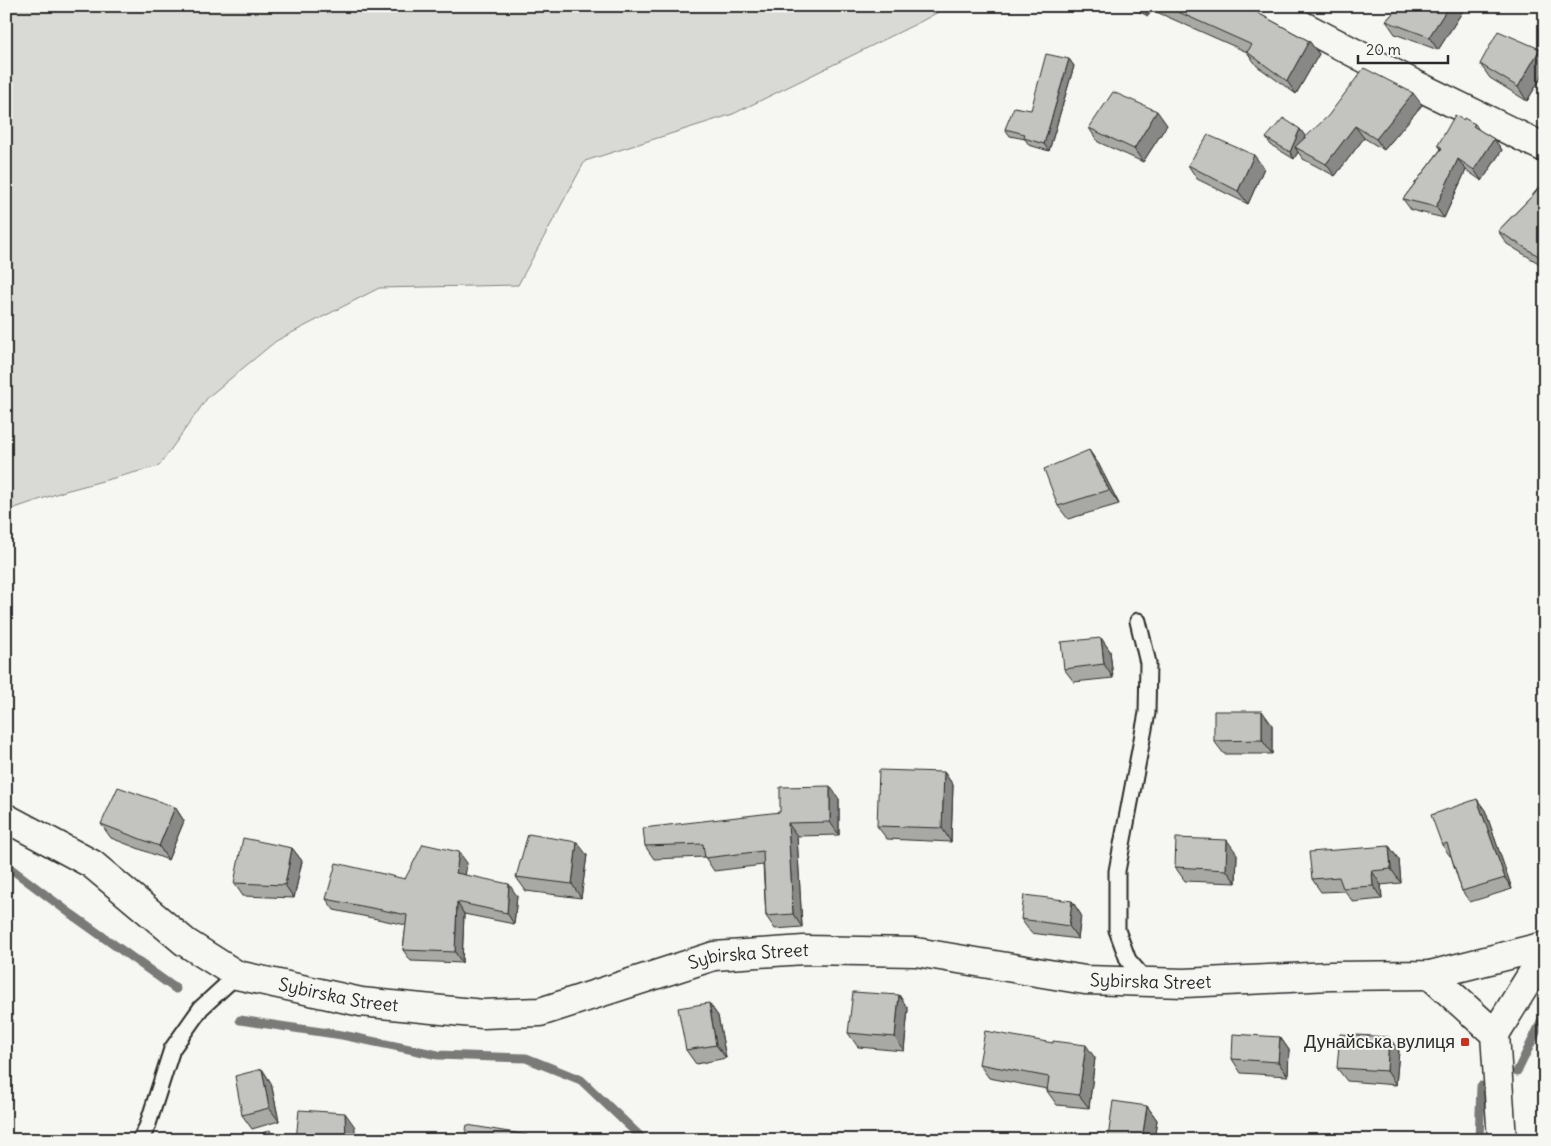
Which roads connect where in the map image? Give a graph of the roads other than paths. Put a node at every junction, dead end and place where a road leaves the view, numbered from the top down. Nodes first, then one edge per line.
1 (1265, 6) edge
2 (1545, 148) edge
3 (1138, 621) dead end
4 (6, 818) edge
5 (1545, 946) edge
6 (1545, 953) edge
7 (1430, 974) junction
8 (237, 975) junction
9 (1146, 981) junction
10 (1495, 1034) junction
11 (140, 1140) edge
12 (1502, 1140) edge

1 - 2 street
3 - 9 lane
4 - 8 street, Sybirska Street
5 - 7 street, Sybirska Street
6 - 10 street
7 - 9 street, Sybirska Street
7 - 10 street
8 - 9 street, Sybirska Street
8 - 11 lane
10 - 12 street

